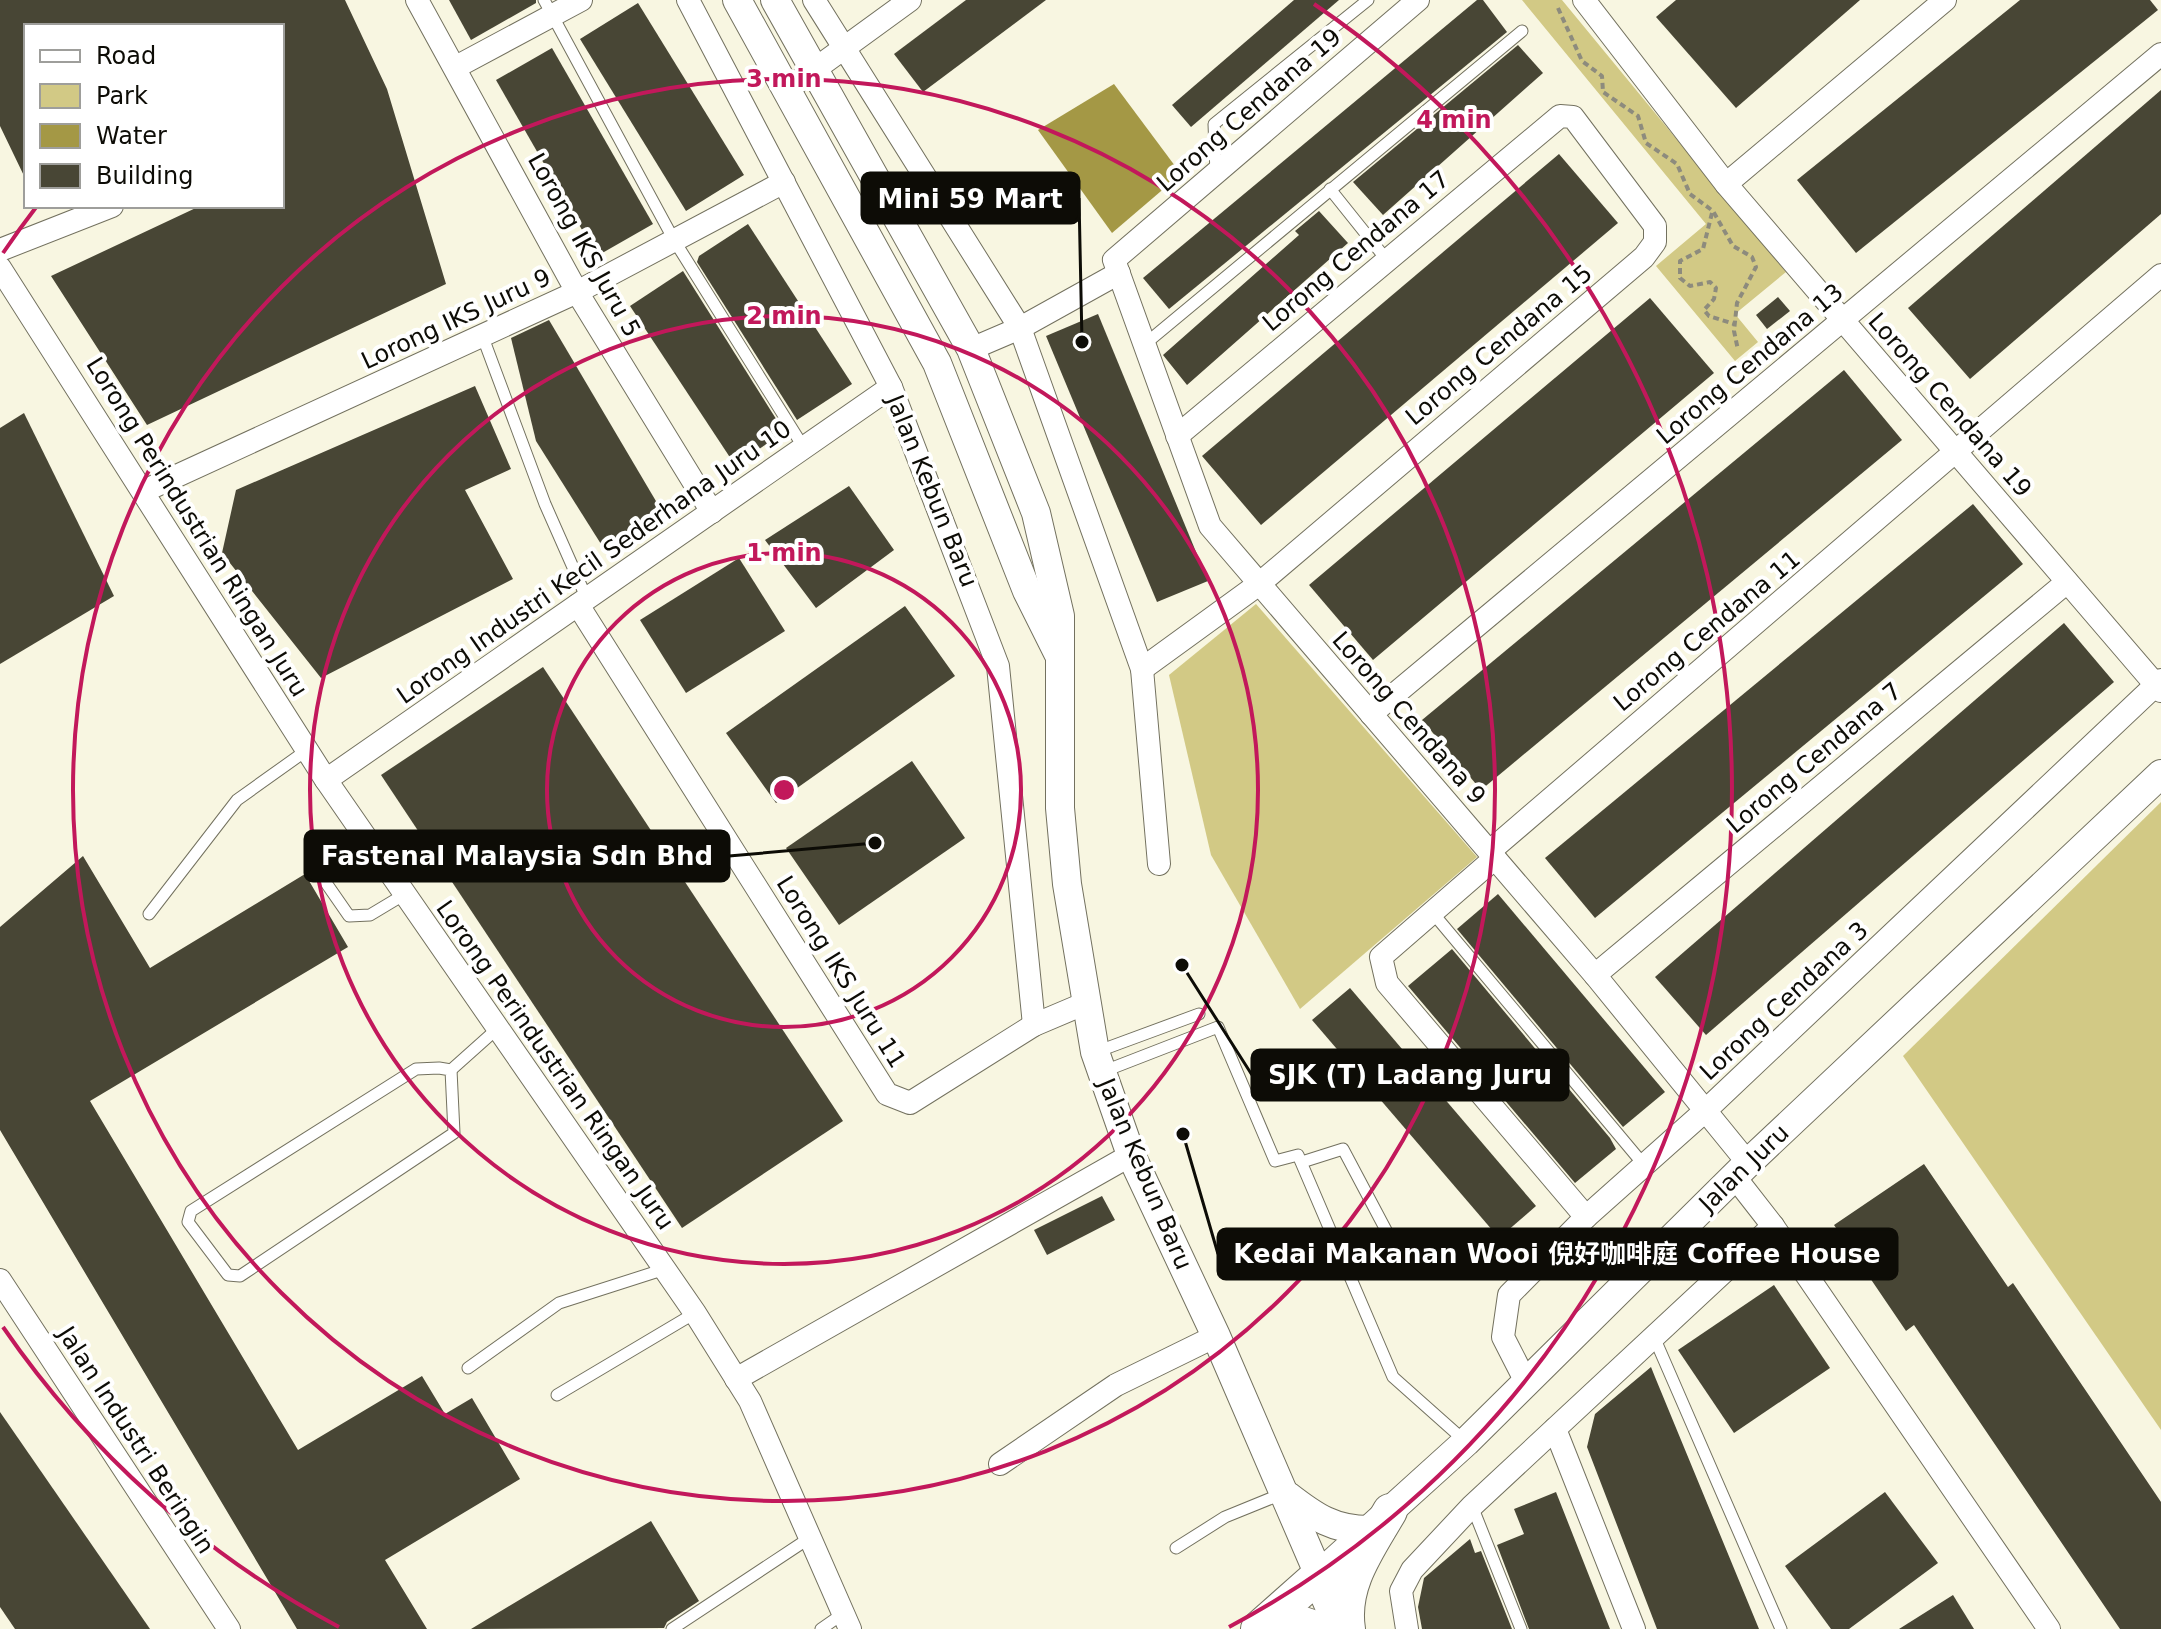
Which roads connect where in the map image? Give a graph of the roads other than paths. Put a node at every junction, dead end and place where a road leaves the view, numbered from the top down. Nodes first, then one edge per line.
1 (417, 0) edge
2 (581, 0) edge
3 (688, 0) edge
4 (737, 0) edge
5 (775, 0) edge
6 (814, 0) edge
7 (910, 0) edge
8 (1368, 0) edge
9 (1418, 0) edge
10 (1945, 0) edge
11 (1588, 1) edge
12 (548, 8) edge
13 (1522, 31) dead end
14 (843, 50) junction
15 (2161, 54) edge
16 (456, 67) junction
17 (814, 71) junction
18 (785, 91) junction
19 (1573, 117) joint
20 (1216, 173) junction
21 (784, 182) junction
22 (1726, 184) junction
23 (1330, 189) junction
24 (107, 208) edge
25 (674, 240) junction
26 (0, 250) edge
27 (1386, 259) junction
28 (1116, 267) junction
29 (0, 268) edge
30 (2161, 275) edge
31 (577, 292) junction
32 (1843, 321) junction
33 (1020, 328) junction
34 (482, 335) junction
35 (1145, 344) junction
36 (971, 349) junction
37 (891, 387) junction
38 (1177, 436) junction
39 (804, 448) junction
40 (1958, 452) junction
41 (144, 491) junction
42 (712, 512) junction
43 (2067, 582) junction
44 (1259, 584) junction
45 (583, 602) junction
46 (1058, 654) junction
47 (1142, 669) junction
48 (2159, 686) edge
49 (1371, 714) junction
50 (307, 750) junction
51 (2161, 774) edge
52 (326, 780) junction
53 (1493, 854) junction
54 (1159, 864) dead end
55 (315, 867) dead end
56 (405, 894) junction
57 (1432, 912) junction
58 (149, 914) dead end
59 (1595, 975) junction
60 (1086, 1003) junction
61 (1199, 1014) dead end
62 (1034, 1025) junction
63 (498, 1028) junction
64 (1098, 1062) junction
65 (451, 1070) junction
66 (1705, 1111) junction
67 (1131, 1155) junction
68 (1302, 1162) junction
69 (1644, 1165) junction
70 (1741, 1169) junction
71 (1586, 1217) junction
72 (1773, 1226) junction
73 (1405, 1266) dead end
74 (665, 1269) junction
75 (0, 1280) edge
76 (695, 1313) junction
77 (1216, 1336) junction
78 (1654, 1337) junction
79 (468, 1368) dead end
80 (736, 1379) junction
81 (1526, 1382) junction
82 (557, 1395) dead end
83 (1555, 1429) junction
84 (1466, 1442) junction
85 (1000, 1464) dead end
86 (1285, 1493) junction
87 (1472, 1506) junction
88 (1380, 1521) junction
89 (812, 1537) junction
90 (1176, 1548) dead end
91 (1319, 1575) junction
92 (847, 1621) edge
93 (229, 1629) edge
94 (672, 1629) edge
95 (821, 1629) edge
96 (1258, 1629) edge
97 (1274, 1629) edge
98 (1318, 1629) edge
99 (1342, 1629) edge
100 (1348, 1629) edge
101 (1407, 1629) edge
102 (1521, 1629) edge
103 (1634, 1629) edge
104 (1781, 1629) edge
105 (2049, 1629) edge

1 - 16 street, Lorong IKS Juru 5
2 - 12 street
3 - 21 street, Jalan Kebun Baru
4 - 18 street, Jalan Kebun Baru
5 - 17 street, Jalan Kebun Baru
6 - 14 street
7 - 14 street
8 - 20 lane
9 - 20 street, Lorong Cendana 19
10 - 22 street
11 - 22 street, Lorong Cendana 19
12 - 16 street
12 - 25 lane
13 - 23 lane
14 - 17 street
14 - 33 street
15 - 32 street, Lorong Cendana 13
16 - 31 street, Lorong IKS Juru 5
17 - 18 street
17 - 36 street, Jalan Kebun Baru
18 - 46 street, Jalan Kebun Baru
19 - 27 street, Lorong Cendana 17
19 - 44 street, Lorong Cendana 15
20 - 28 street, Lorong Cendana 19
21 - 25 street, Lorong IKS Juru 9
21 - 37 street, Jalan Kebun Baru
22 - 32 street, Lorong Cendana 19
23 - 27 lane
23 - 35 lane
24 - 26 street
25 - 31 street, Lorong IKS Juru 9
25 - 39 lane
27 - 38 street, Lorong Cendana 17
28 - 33 street, Lorong Cendana 19
28 - 35 street, Lorong Cendana 9
29 - 41 street, Lorong Perindustrian Ringan Juru
30 - 40 street, Lorong Cendana 11
31 - 34 street, Lorong IKS Juru 9
31 - 42 street, Lorong IKS Juru 5
32 - 40 street, Lorong Cendana 19
32 - 49 street, Lorong Cendana 13
33 - 36 street, Lorong Cendana 19
33 - 47 street
34 - 41 street, Lorong IKS Juru 9
34 - 45 lane
35 - 38 street, Lorong Cendana 9
36 - 46 street, Jalan Kebun Baru
37 - 39 street, Lorong Industri Kecil Sederhana Juru 10
37 - 62 street, Jalan Kebun Baru
38 - 44 street, Lorong Cendana 9
39 - 42 street, Lorong Industri Kecil Sederhana Juru 10
40 - 43 street, Lorong Cendana 19
40 - 53 street, Lorong Cendana 11
41 - 50 street, Lorong Perindustrian Ringan Juru
42 - 45 street, Lorong Industri Kecil Sederhana Juru 10
43 - 48 street, Lorong Cendana 19
43 - 59 street, Lorong Cendana 7
44 - 47 street, Lorong Cendana 15
44 - 49 street, Lorong Cendana 9
45 - 52 street, Lorong Industri Kecil Sederhana Juru 10
45 - 62 street, Lorong IKS Juru 11
46 - 60 street, Jalan Kebun Baru
47 - 54 street
48 - 66 street, Lorong Cendana 3
49 - 53 street, Lorong Cendana 9
50 - 52 street, Lorong Perindustrian Ringan Juru
50 - 58 lane
51 - 70 street, Jalan Juru
52 - 56 street, Lorong Perindustrian Ringan Juru
53 - 57 street, Lorong Cendana 11
53 - 59 street, Lorong Cendana 9
55 - 56 lane
56 - 63 street, Lorong Perindustrian Ringan Juru
57 - 69 lane
57 - 71 street, Lorong Cendana 11
59 - 66 street, Lorong Cendana 9
60 - 62 street, Lorong IKS Juru 11
60 - 64 street, Jalan Kebun Baru
61 - 64 lane
63 - 65 lane
63 - 74 street, Lorong Perindustrian Ringan Juru
64 - 67 street, Jalan Kebun Baru
64 - 68 lane
65 - 65 lane
66 - 69 street, Lorong Cendana 3
66 - 70 street, Lorong Cendana 9
67 - 77 street, Jalan Kebun Baru
67 - 80 street
68 - 73 lane
68 - 84 lane
69 - 71 street, Lorong Cendana 3
70 - 72 street, Lorong Cendana 9
70 - 81 street, Jalan Juru
71 - 81 street, Lorong Cendana 3
72 - 78 street
72 - 105 street, Lorong Cendana 9
74 - 76 street, Lorong Perindustrian Ringan Juru
74 - 79 lane
75 - 93 street, Jalan Industri Beringin
76 - 80 street, Lorong Perindustrian Ringan Juru
76 - 82 lane
77 - 85 street
77 - 86 street, Jalan Kebun Baru
78 - 83 street
78 - 104 lane
80 - 89 street, Lorong Perindustrian Ringan Juru
81 - 84 street, Jalan Juru
83 - 87 street
83 - 103 street
84 - 88 street, Jalan Juru
86 - 88 street
86 - 90 lane
86 - 91 street, Jalan Kebun Baru
87 - 101 street
87 - 102 lane
88 - 91 street, Jalan Juru
88 - 100 main road
89 - 92 street, Lorong Perindustrian Ringan Juru
89 - 94 lane
91 - 96 main road, Jalan Juru
91 - 99 main road
92 - 95 lane
97 - 98 main road

